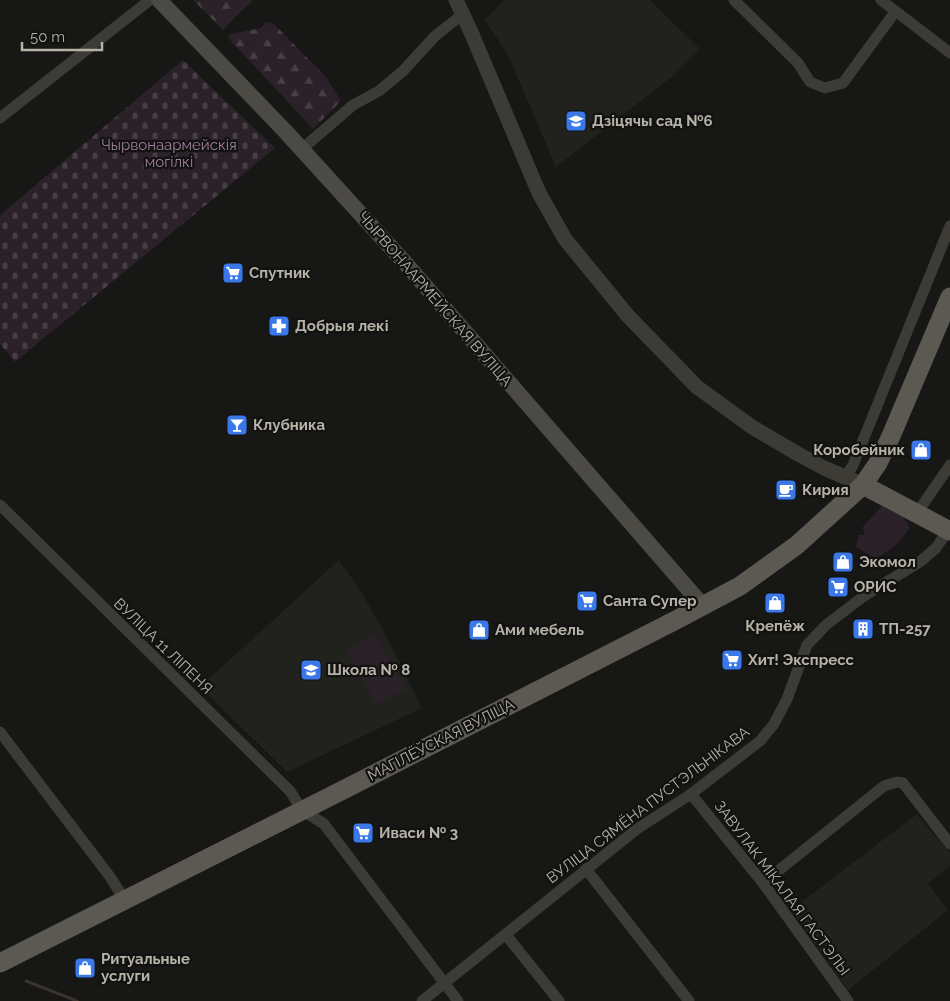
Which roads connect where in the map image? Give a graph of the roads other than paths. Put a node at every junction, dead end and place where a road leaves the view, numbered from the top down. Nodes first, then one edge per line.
1 (150, 0) edge
2 (159, 0) edge
3 (456, 0) edge
4 (734, 0) edge
5 (889, 4) edge
6 (463, 14) junction
7 (950, 53) edge
8 (2, 112) edge
9 (302, 149) junction
10 (950, 226) edge
11 (950, 296) edge
12 (950, 465) edge
13 (845, 478) junction
14 (863, 485) junction
15 (0, 505) edge
16 (917, 513) junction
17 (949, 531) edge
18 (703, 606) junction
19 (0, 732) edge
20 (691, 794) junction
21 (302, 810) junction
22 (950, 844) edge
23 (586, 869) junction
24 (763, 883) junction
25 (124, 899) junction
26 (506, 935) junction
27 (0, 963) edge
28 (444, 982) junction
29 (422, 1001) edge
30 (458, 1001) edge
31 (559, 1001) edge
32 (689, 1001) edge
33 (848, 1001) edge

1 - 8 street
2 - 9 main road, ЧЫРВОНААРМЕЙСКАЯ ВУЛІЦА
3 - 6 street
4 - 5 street
5 - 7 street
6 - 9 street
6 - 13 street
9 - 18 main road, ЧЫРВОНААРМЕЙСКАЯ ВУЛІЦА
10 - 13 street
11 - 14 main road, МАГІЛЁЎСКАЯ ВУЛІЦА
12 - 16 street
13 - 14 street
14 - 16 main road
14 - 18 main road, МАГІЛЁЎСКАЯ ВУЛІЦА
15 - 21 street, ВУЛІЦА 11 ЛІПЕНЯ
16 - 17 main road
17 - 20 street, ВУЛІЦА СЯМЁНА ПУСТЭЛЬНІКАВА
18 - 21 main road, МАГІЛЁЎСКАЯ ВУЛІЦА
19 - 25 street
20 - 23 street, ВУЛІЦА СЯМЁНА ПУСТЭЛЬНІКАВА
20 - 24 street, ЗАВУЛАК МІКАЛАЯ ГАСТЭЛЫ
21 - 25 main road, МАГІЛЁЎСКАЯ ВУЛІЦА
21 - 28 street
22 - 24 street
23 - 26 street, ВУЛІЦА СЯМЁНА ПУСТЭЛЬНІКАВА
23 - 32 street
24 - 33 street, ЗАВУЛАК МІКАЛАЯ ГАСТЭЛЫ
25 - 27 main road, МАГІЛЁЎСКАЯ ВУЛІЦА
26 - 28 street, ВУЛІЦА СЯМЁНА ПУСТЭЛЬНІКАВА
26 - 31 street
28 - 29 street, ВУЛІЦА СЯМЁНА ПУСТЭЛЬНІКАВА
28 - 30 street

